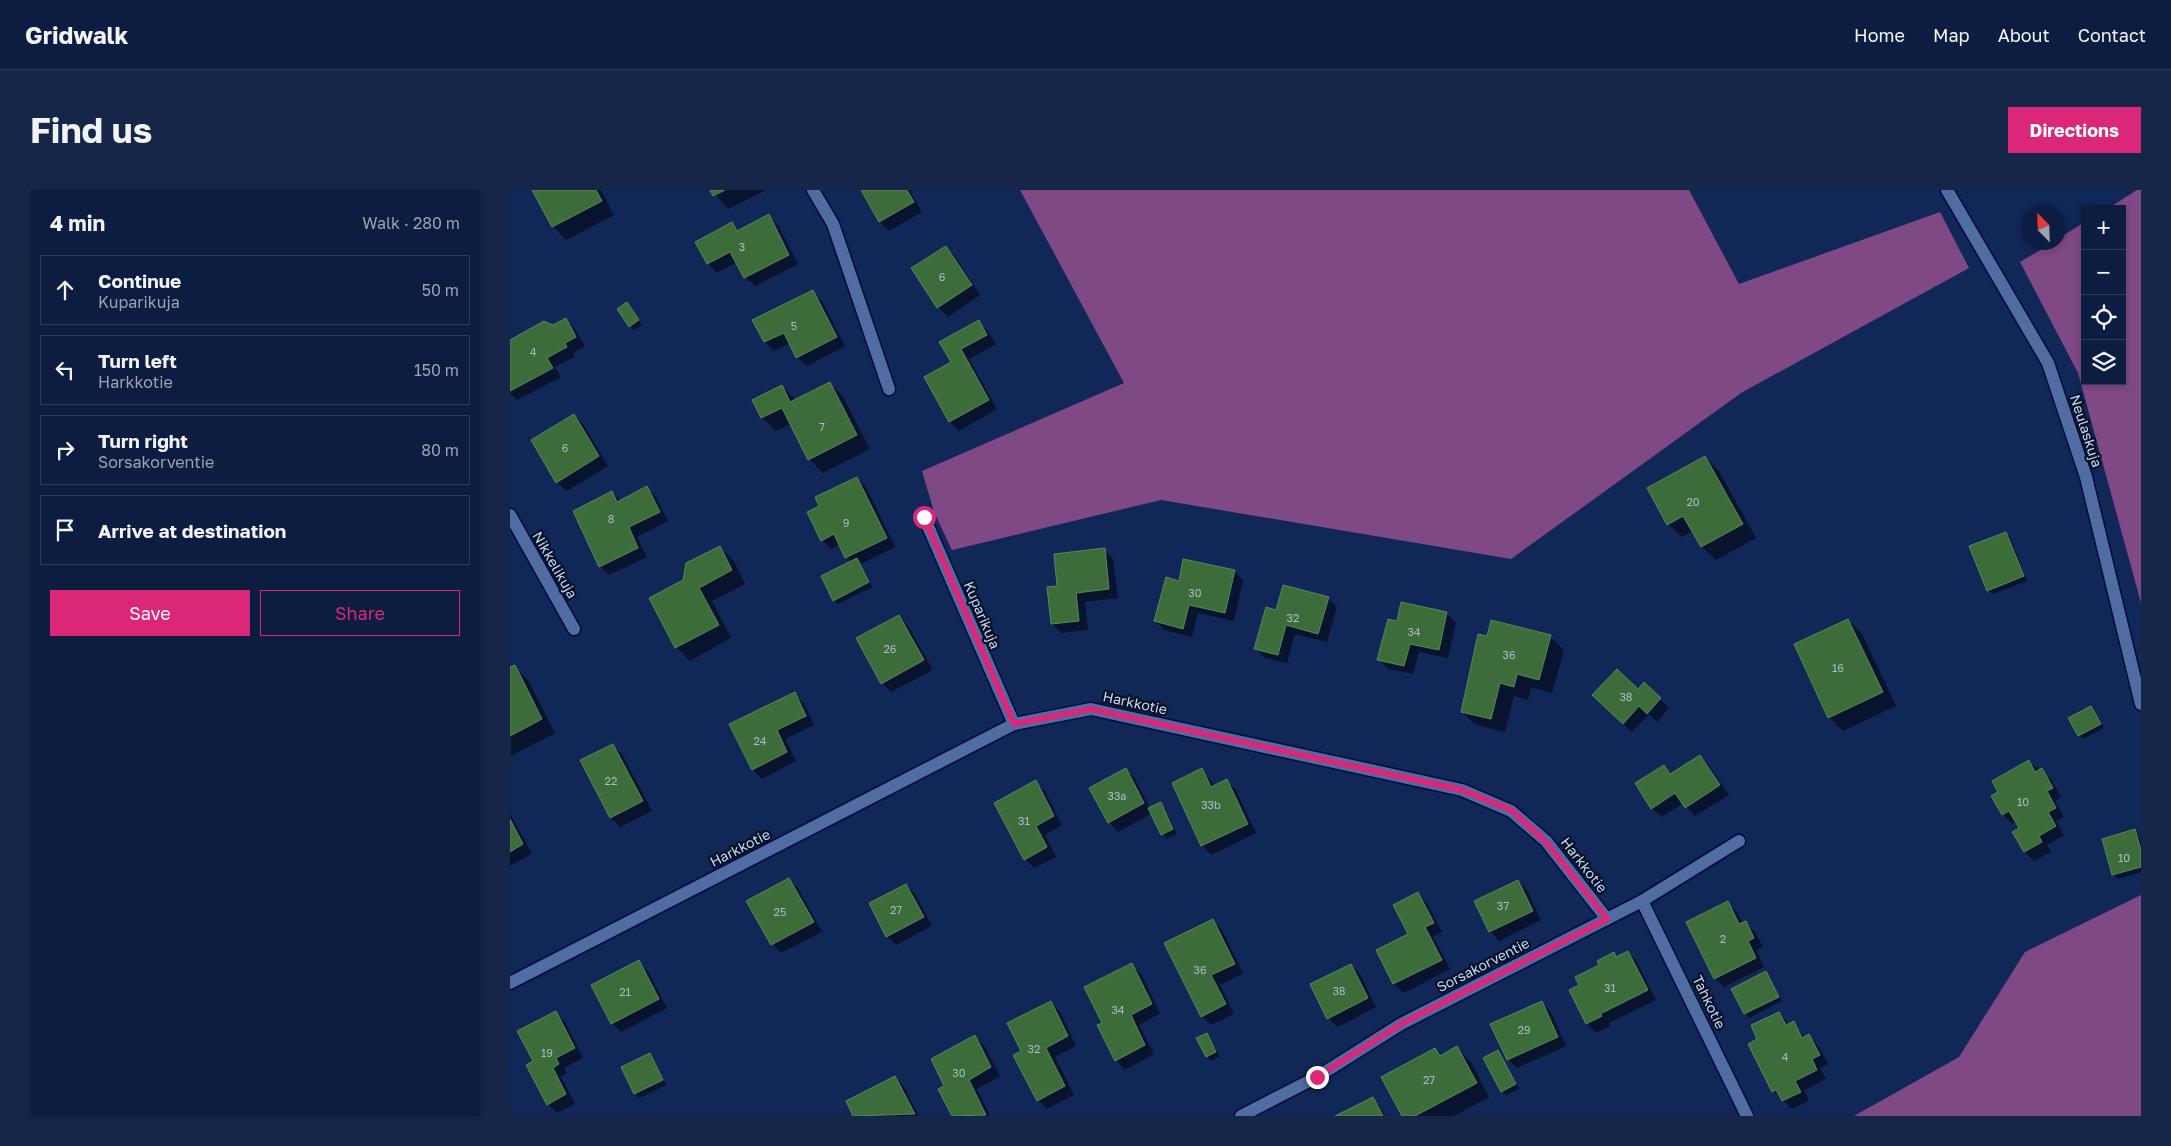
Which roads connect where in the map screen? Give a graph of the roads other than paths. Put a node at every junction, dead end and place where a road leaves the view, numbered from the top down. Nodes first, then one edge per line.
1 (813, 190) edge
2 (1947, 190) edge
3 (889, 389) dead end
4 (510, 515) edge
5 (924, 517) dead end
6 (574, 629) dead end
7 (2141, 704) edge
8 (1014, 724) junction
9 (1739, 841) dead end
10 (1642, 902) junction
11 (1607, 919) junction
12 (510, 983) edge
13 (1241, 1116) edge
14 (1747, 1116) edge

1 - 3 street
2 - 7 street, Neulaskuja
4 - 6 street, Nikkelikuja
5 - 8 street, Kuparikuja
8 - 11 street, Harkkotie
8 - 12 street, Harkkotie
9 - 10 street, Sorsakorventie
10 - 11 street, Sorsakorventie
10 - 14 street, Tahkotie
11 - 13 street, Sorsakorventie

